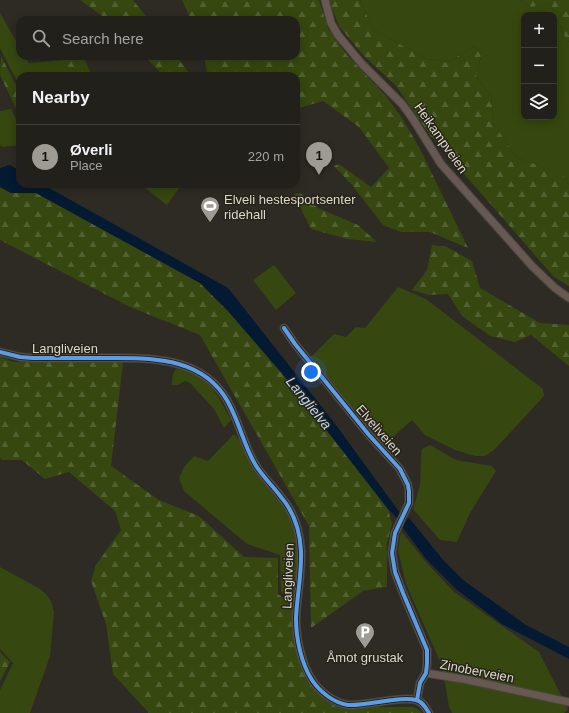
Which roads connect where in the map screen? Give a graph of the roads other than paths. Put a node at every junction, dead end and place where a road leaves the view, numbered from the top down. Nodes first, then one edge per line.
1 (325, 0) edge
2 (569, 298) edge
3 (284, 328) dead end
4 (0, 352) edge
5 (426, 673) junction
6 (417, 700) junction
7 (569, 702) edge
8 (429, 713) edge

1 - 2 street, Heikampveien
3 - 5 street, Elveliveien
4 - 6 street, Langliveien
5 - 6 street, Zinoberveien
5 - 7 street, Zinoberveien
6 - 8 street

